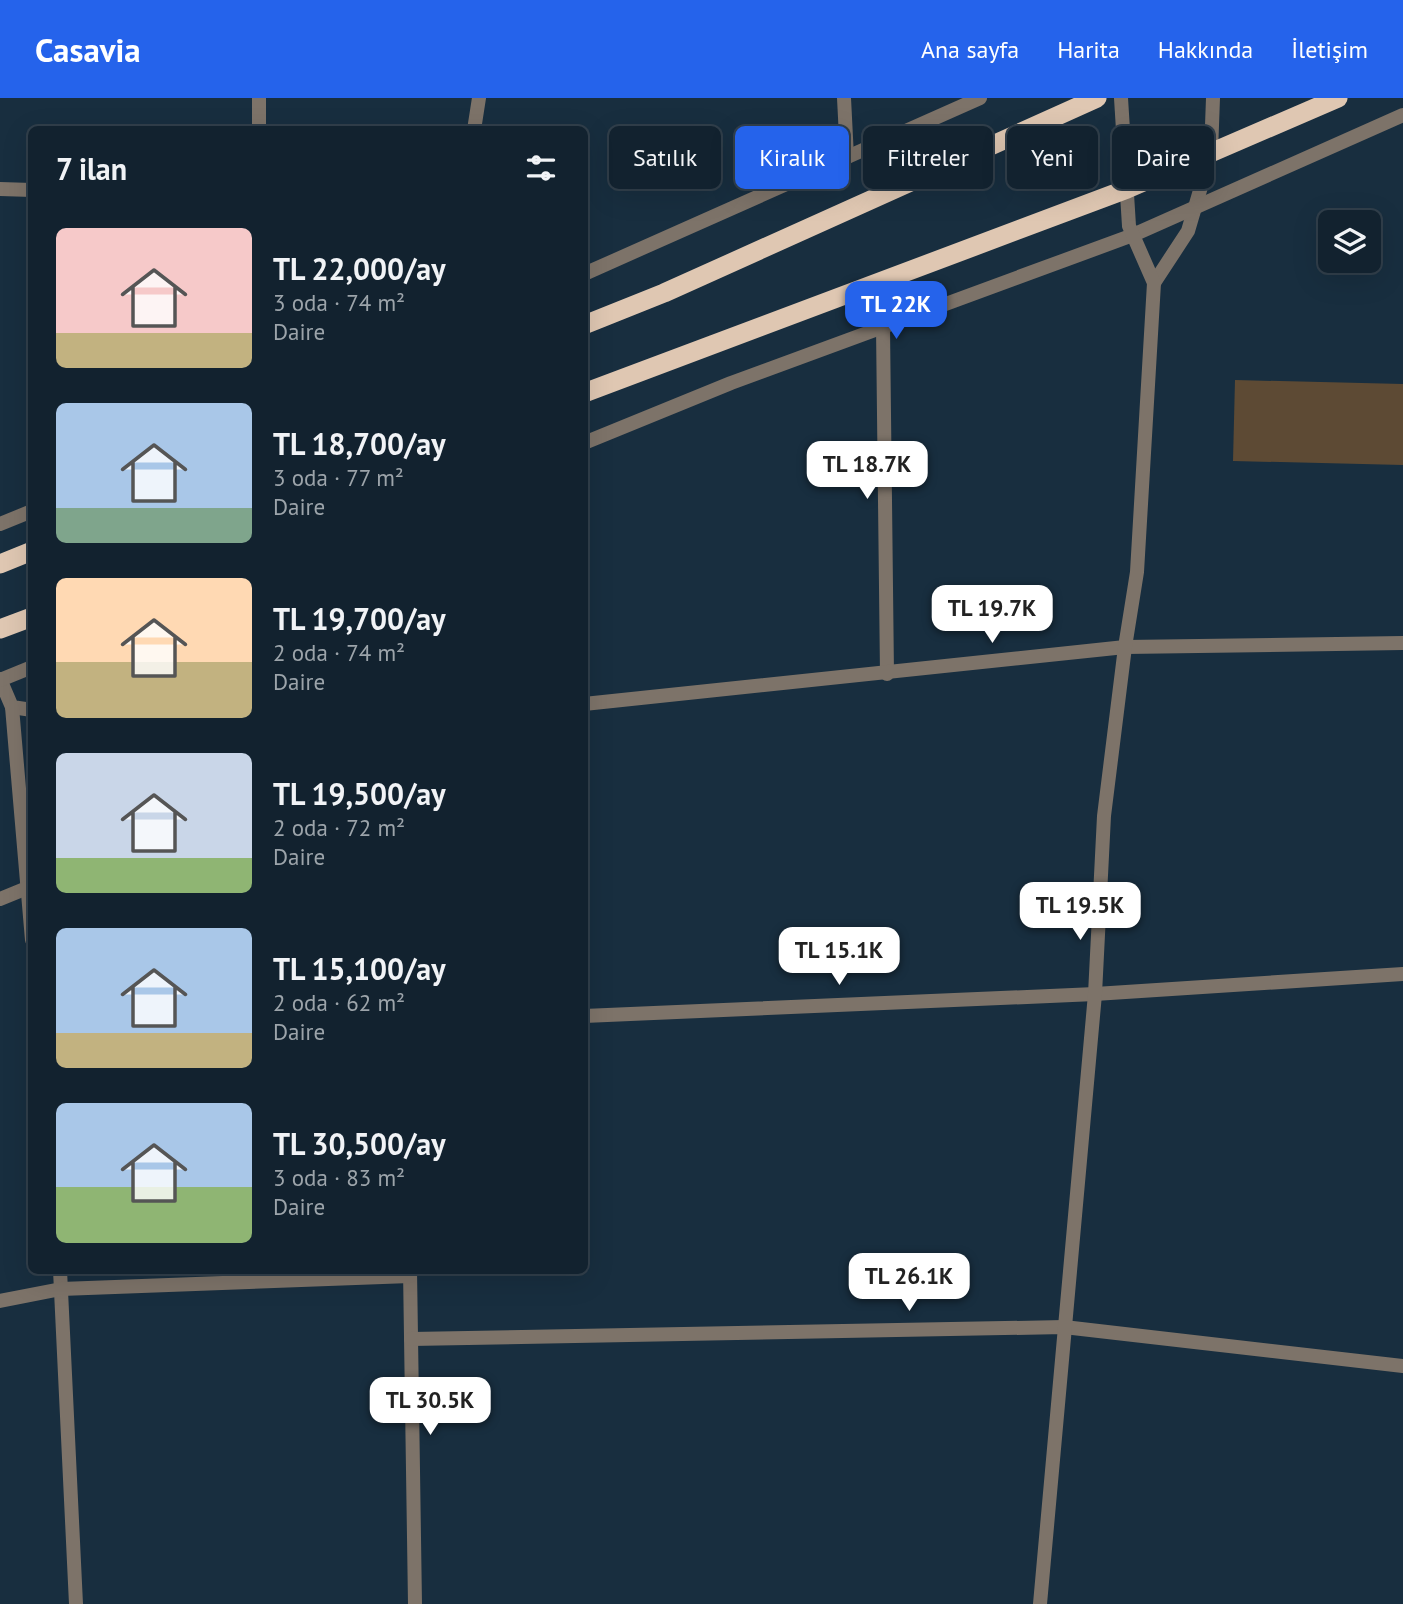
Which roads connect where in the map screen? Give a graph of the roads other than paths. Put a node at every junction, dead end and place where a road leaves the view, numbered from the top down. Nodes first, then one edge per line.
1 (259, 98) edge
2 (479, 98) edge
3 (844, 98) edge
4 (980, 98) edge
5 (1097, 98) edge
6 (1121, 98) edge
7 (1213, 98) edge
8 (1338, 98) edge
9 (1403, 115) edge
10 (259, 126) edge
11 (475, 126) edge
12 (845, 126) edge
13 (1123, 126) edge
14 (1212, 126) edge
15 (1214, 152) edge
16 (849, 156) edge
17 (0, 189) edge
18 (775, 189) edge
19 (1128, 189) joint
20 (1200, 189) edge
21 (28, 190) edge
22 (1194, 209) junction
23 (1133, 235) junction
24 (588, 272) edge
25 (1154, 283) junction
26 (588, 323) edge
27 (883, 327) junction
28 (588, 392) edge
29 (588, 441) edge
30 (28, 513) edge
31 (0, 524) edge
32 (28, 553) edge
33 (0, 564) edge
34 (28, 618) edge
35 (0, 629) edge
36 (1403, 643) edge
37 (1125, 647) junction
38 (28, 669) edge
39 (887, 674) junction
40 (0, 680) edge
41 (588, 704) edge
42 (12, 707) junction
43 (28, 709) edge
44 (27, 888) junction
45 (28, 898) edge
46 (0, 899) edge
47 (1403, 974) edge
48 (1095, 994) junction
49 (588, 1016) edge
50 (60, 1274) edge
51 (388, 1274) edge
52 (410, 1274) edge
53 (61, 1289) junction
54 (0, 1301) edge
55 (1064, 1327) junction
56 (411, 1339) junction
57 (1403, 1366) edge
58 (76, 1604) edge
59 (415, 1604) edge
60 (1040, 1604) edge

1 - 10 street
2 - 11 street
3 - 12 street
4 - 16 street
5 - 26 highway
6 - 13 street
7 - 14 street
8 - 15 highway
9 - 22 street
17 - 21 street
18 - 24 street
19 - 23 street
19 - 28 highway
20 - 22 street
22 - 23 street
22 - 25 street
23 - 25 street
23 - 27 street
25 - 37 street
27 - 29 street
27 - 39 street
30 - 31 street
32 - 33 highway
34 - 35 highway
36 - 37 street
37 - 39 street
37 - 48 street
38 - 40 street
39 - 41 street
40 - 42 street
42 - 43 street
42 - 44 street
44 - 45 street
44 - 46 street
47 - 48 street
48 - 49 street
48 - 55 street
50 - 53 street
51 - 53 street
52 - 56 street
53 - 54 street
53 - 58 street
55 - 56 street
55 - 57 street
55 - 60 street
56 - 59 street

